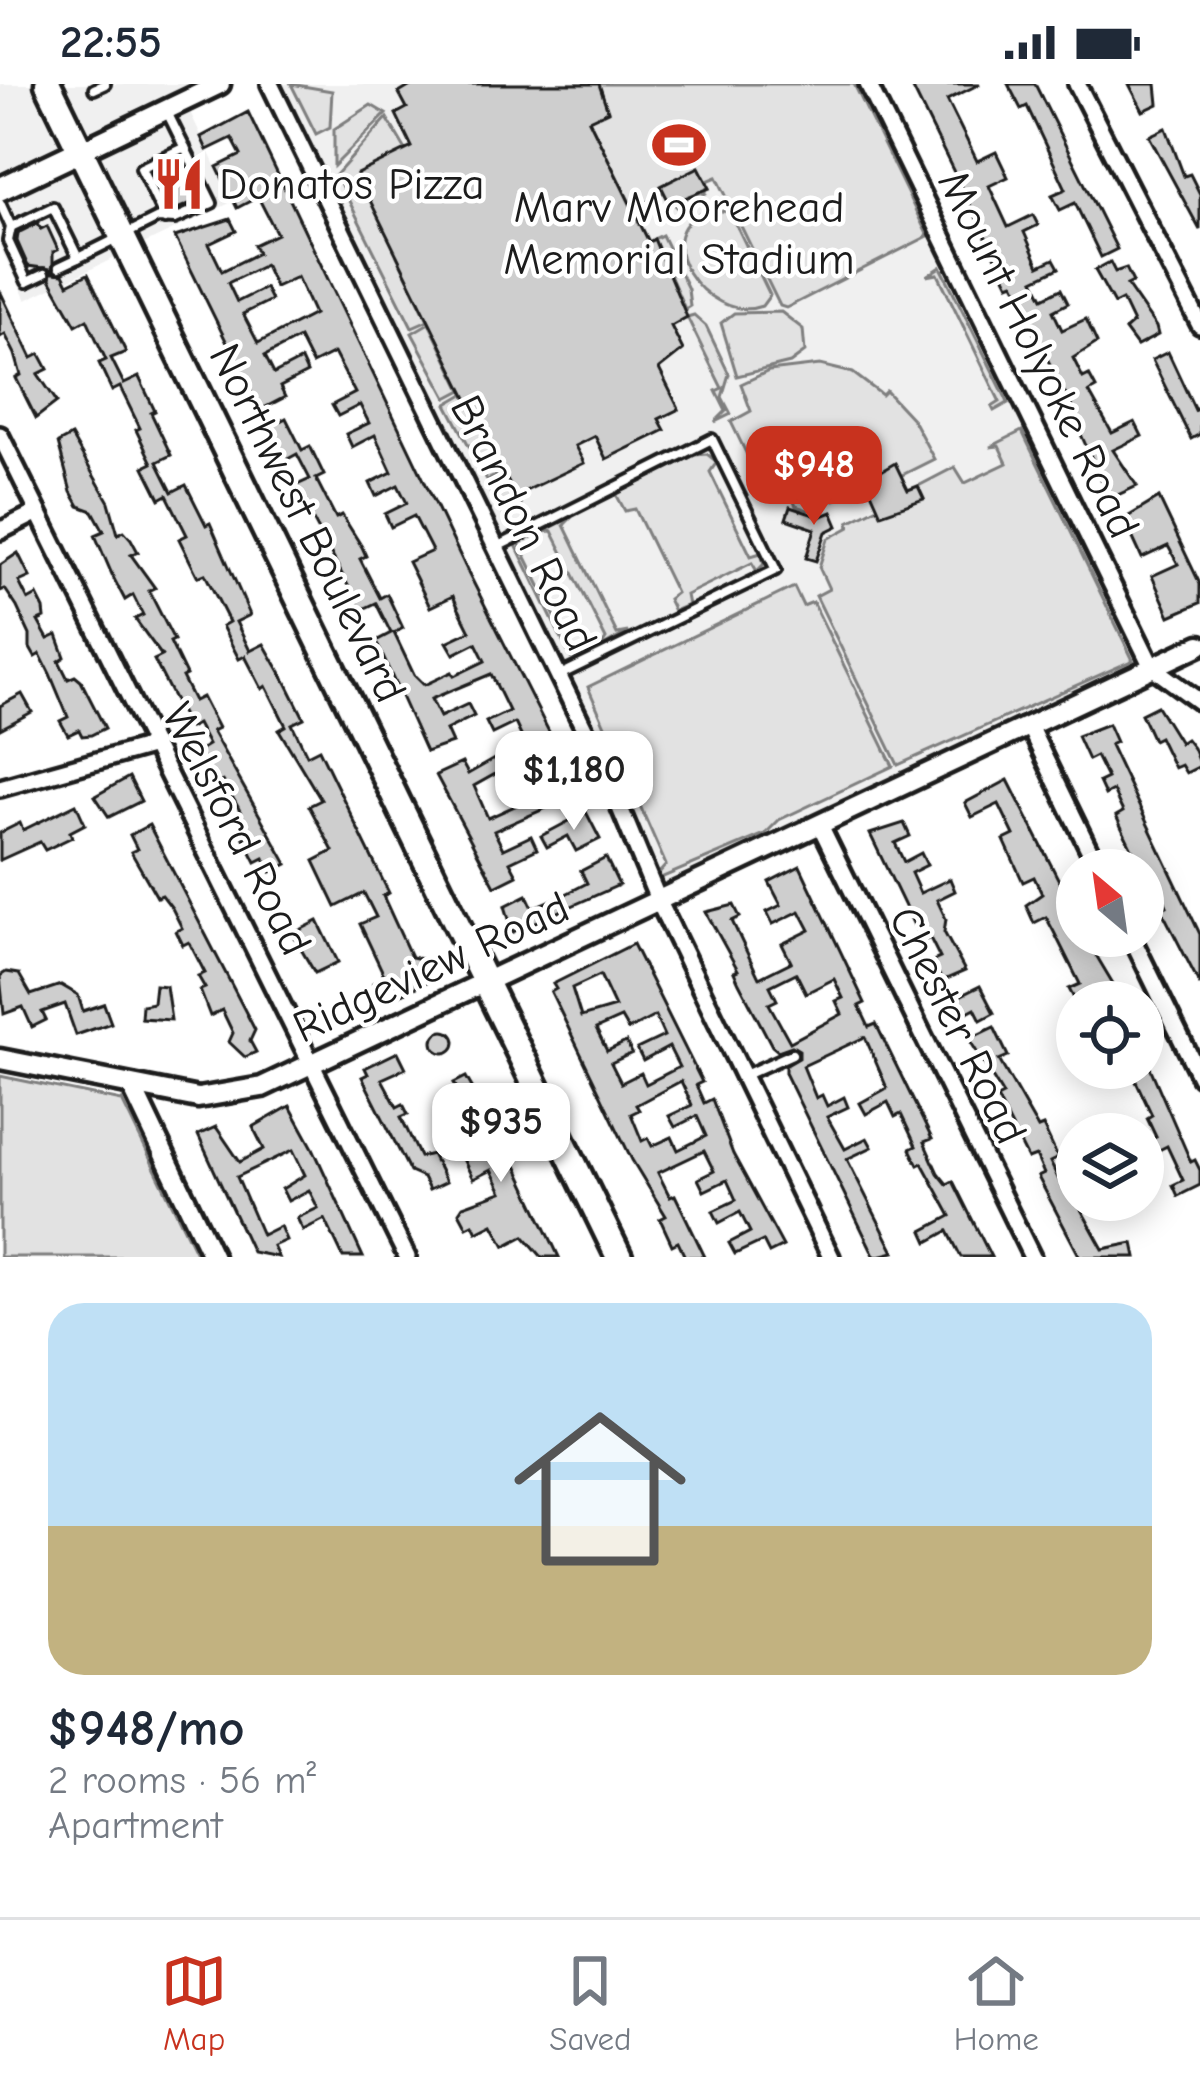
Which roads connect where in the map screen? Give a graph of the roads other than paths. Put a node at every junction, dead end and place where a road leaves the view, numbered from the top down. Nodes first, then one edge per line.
1 (48, 84) edge
2 (105, 84) edge
3 (220, 84) edge
4 (270, 84) edge
5 (868, 84) edge
6 (1077, 84) edge
7 (94, 89) dead end
8 (166, 110) junction
9 (184, 147) junction
10 (80, 151) junction
11 (0, 189) edge
12 (0, 203) edge
13 (170, 219) junction
14 (11, 226) junction
15 (122, 237) junction
16 (78, 258) junction
17 (59, 267) dead end
18 (44, 274) dead end
19 (1200, 325) edge
20 (0, 435) edge
21 (38, 512) junction
22 (0, 531) edge
23 (496, 548) junction
24 (1200, 645) edge
25 (1153, 667) junction
26 (559, 676) junction
27 (1200, 702) edge
28 (1029, 726) junction
29 (154, 746) junction
30 (0, 788) edge
31 (820, 825) junction
32 (1089, 849) edge
33 (659, 902) junction
34 (1141, 957) edge
35 (486, 984) junction
36 (792, 1054) dead end
37 (0, 1059) edge
38 (314, 1064) junction
39 (743, 1075) junction
40 (1200, 1077) edge
41 (132, 1088) junction
42 (214, 1257) edge
43 (407, 1257) edge
44 (619, 1257) edge
45 (831, 1257) edge
46 (1032, 1257) edge

1 - 10 main road, Northwest Boulevard
2 - 7 lane
3 - 8 street
4 - 23 street, Brandon Road
5 - 25 street, Mount Holyoke Road
6 - 19 street
8 - 9 lane
8 - 10 street
9 - 13 lane
9 - 13 lane
10 - 11 main road
10 - 15 main road, Northwest Boulevard
12 - 14 lane
13 - 15 lane
14 - 16 lane
14 - 18 lane
15 - 16 lane
15 - 35 main road, Northwest Boulevard
16 - 17 lane
20 - 21 street, Welsford Road
21 - 22 street
21 - 29 street, Welsford Road
23 - 26 street, Brandon Road
23 - 26 lane
24 - 25 street, Ridgeview Road
25 - 27 street, Mount Holyoke Road
25 - 28 street, Ridgeview Road
26 - 33 street, Brandon Road
28 - 31 street, Ridgeview Road
28 - 32 street
29 - 30 street
29 - 38 street, Welsford Road
31 - 33 street, Ridgeview Road
31 - 46 street, Chester Road
33 - 35 street, Ridgeview Road
33 - 39 street, Brandon Road
34 - 40 street
35 - 38 street, Ridgeview Road
35 - 44 main road, Northwest Boulevard
36 - 39 lane
37 - 41 street, Ridgeview Road
38 - 41 street, Ridgeview Road
38 - 43 street, Welsford Road
39 - 45 street, Brandon Road
41 - 42 street

